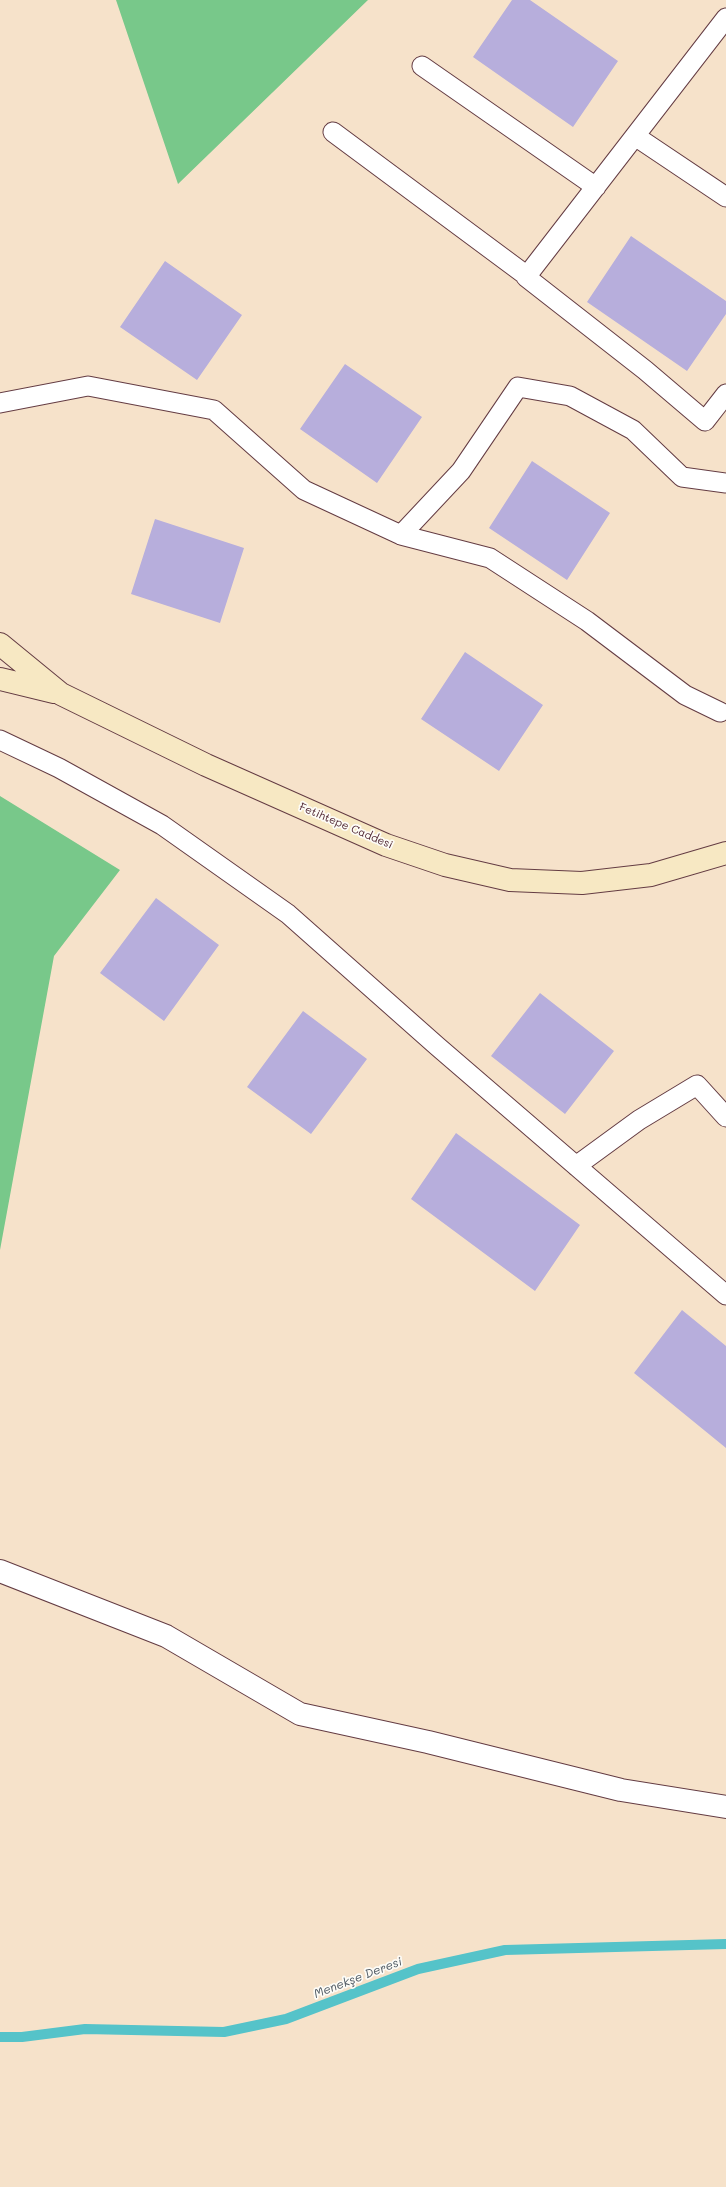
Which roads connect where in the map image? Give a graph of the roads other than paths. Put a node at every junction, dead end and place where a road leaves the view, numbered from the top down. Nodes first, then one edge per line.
1 (726, 18) edge
2 (422, 66) dead end
3 (333, 132) dead end
4 (635, 136) junction
5 (596, 187) junction
6 (726, 197) edge
7 (527, 276) junction
8 (726, 394) edge
9 (0, 403) edge
10 (726, 483) edge
11 (402, 535) junction
12 (0, 644) edge
13 (0, 678) edge
14 (61, 694) junction
15 (720, 712) dead end
16 (0, 740) edge
17 (726, 853) edge
18 (726, 1117) edge
19 (576, 1166) junction
20 (726, 1295) edge
21 (0, 1571) edge
22 (726, 1807) edge

1 - 4 lane
2 - 5 lane
3 - 7 lane
4 - 5 lane
4 - 6 lane
5 - 7 lane
7 - 8 lane
9 - 11 lane
10 - 11 lane
11 - 15 lane
12 - 14 street, Fetihtepe Caddesi
13 - 14 street
14 - 17 street, Fetihtepe Caddesi
16 - 19 lane
18 - 19 lane
19 - 20 lane
21 - 22 street

